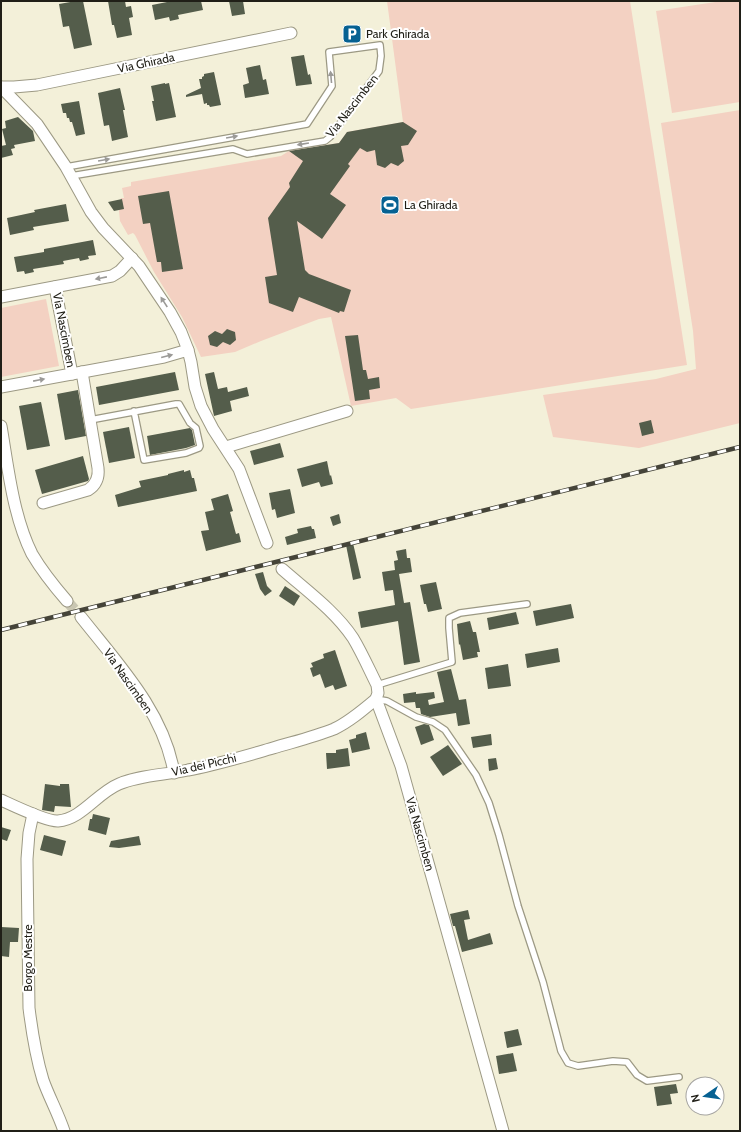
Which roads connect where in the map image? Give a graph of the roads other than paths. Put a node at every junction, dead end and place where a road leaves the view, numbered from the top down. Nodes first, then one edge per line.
1 (291, 33) dead end
2 (1, 87) edge
3 (69, 172) junction
4 (132, 258) junction
5 (55, 287) junction
6 (1, 297) edge
7 (188, 350) junction
8 (77, 373) junction
9 (1, 387) edge
10 (134, 411) junction
11 (347, 411) dead end
12 (90, 420) junction
13 (1, 426) edge
14 (226, 447) junction
15 (43, 503) dead end
16 (267, 543) dead end
17 (282, 569) dead end
18 (67, 601) tunnel mouth
19 (527, 604) dead end
20 (81, 617) tunnel mouth
21 (377, 685) junction
22 (376, 699) junction
23 (174, 773) junction
24 (1, 800) edge
25 (33, 814) junction
26 (679, 1077) dead end
27 (64, 1131) edge
28 (503, 1131) edge

1 - 2 street, Via Ghirada
2 - 3 street
3 -> 3 lane, Via Nascimben
3 - 4 street
4 -> 5 street, Via Nascimben
7 -> 4 street
5 - 6 street, Via Nascimben
5 - 8 street, Via Nascimben
8 -> 7 street, Via Nascimben
7 - 14 street
9 -> 8 street, Via Nascimben
8 - 12 street, Via Nascimben
10 - 10 lane
10 - 12 lane
11 - 14 street
12 - 15 street, Via Nascimben
13 - 18 street
14 - 16 street
17 - 21 street
19 - 21 lane
20 - 23 street, Via Nascimben
21 - 22 street, Via Nascimben
22 - 23 street, Via dei Picchi
22 - 26 lane
22 - 28 street, Via Nascimben
23 - 25 street, Via dei Picchi
24 - 25 street
25 - 27 street, Borgo Mestre

